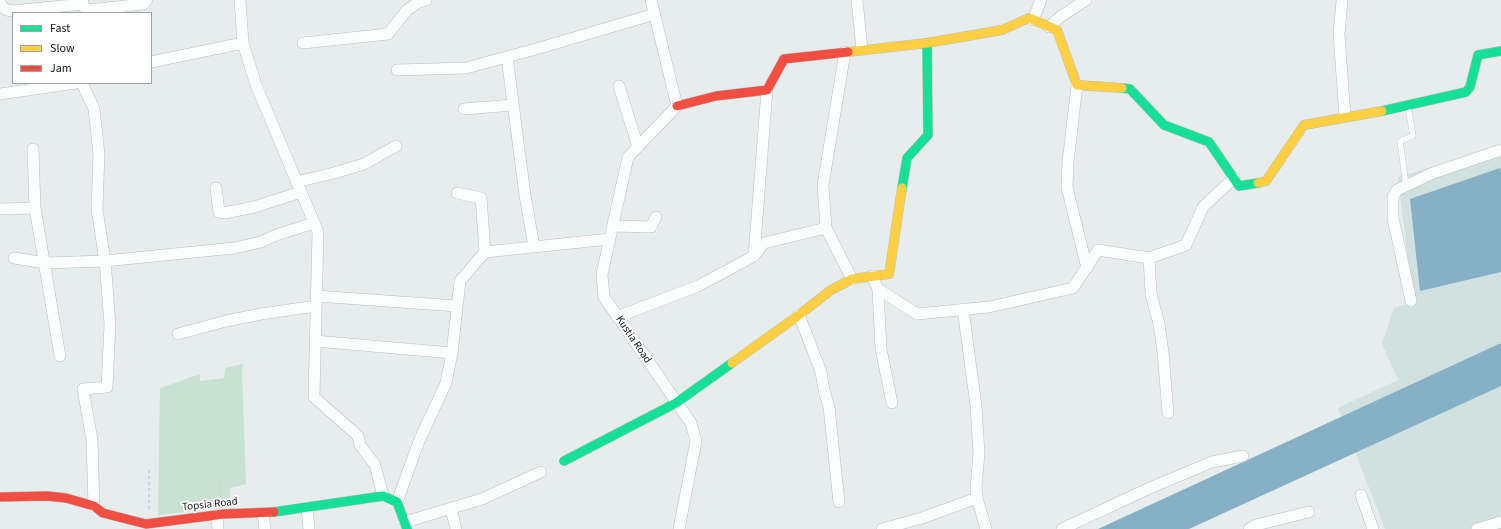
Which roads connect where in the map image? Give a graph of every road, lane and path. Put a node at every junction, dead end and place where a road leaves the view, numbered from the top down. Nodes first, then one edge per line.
1 (147, 0) edge
2 (240, 0) edge
3 (426, 0) edge
4 (651, 0) edge
5 (857, 0) edge
6 (1041, 0) edge
7 (1086, 0) edge
8 (1342, 0) edge
9 (0, 2) edge
10 (83, 2) edge
11 (654, 14) junction
12 (1033, 20) junction
13 (1049, 27) junction
14 (303, 42) dead end
15 (243, 43) junction
16 (927, 43) junction
17 (862, 50) junction
18 (1501, 51) edge
19 (846, 52) junction
20 (507, 57) junction
21 (152, 62) edge
22 (397, 70) dead end
23 (69, 84) edge
24 (82, 84) edge
25 (1077, 85) junction
26 (619, 86) dead end
27 (767, 90) junction
28 (0, 94) edge
29 (513, 105) junction
30 (676, 106) junction
31 (1408, 106) junction
32 (464, 109) dead end
33 (1345, 117) junction
34 (396, 146) dead end
35 (638, 147) junction
36 (32, 149) dead end
37 (1501, 150) edge
38 (1234, 178) junction
39 (296, 182) junction
40 (1406, 185) junction
41 (216, 188) dead end
42 (301, 192) junction
43 (457, 193) dead end
44 (36, 208) junction
45 (0, 209) edge
46 (656, 217) dead end
47 (314, 223) junction
48 (613, 226) junction
49 (826, 228) junction
50 (610, 238) junction
51 (534, 247) junction
52 (485, 252) junction
53 (754, 256) junction
54 (14, 258) dead end
55 (1149, 258) junction
56 (105, 261) junction
57 (45, 263) junction
58 (1087, 268) junction
59 (872, 276) junction
60 (852, 279) junction
61 (878, 289) junction
62 (316, 301) junction
63 (1411, 301) dead end
64 (457, 306) junction
65 (963, 309) junction
66 (799, 315) junction
67 (617, 317) junction
68 (178, 334) dead end
69 (315, 340) junction
70 (452, 353) junction
71 (60, 356) dead end
72 (676, 403) junction
73 (892, 403) dead end
74 (1168, 413) dead end
75 (1243, 456) dead end
76 (564, 461) dead end
77 (148, 470) dead end
78 (541, 472) dead end
79 (220, 483) dead end
80 (1361, 495) dead end
81 (383, 496) junction
82 (0, 497) edge
83 (977, 498) junction
84 (397, 502) junction
85 (839, 502) dead end
86 (94, 506) junction
87 (307, 508) junction
88 (451, 509) junction
89 (1309, 512) dead end
90 (263, 513) junction
91 (220, 514) junction
92 (1501, 522) edge
93 (149, 524) junction
94 (406, 525) edge
95 (218, 529) edge
96 (265, 529) edge
97 (309, 529) edge
98 (456, 529) edge
99 (680, 529) edge
100 (882, 529) edge
101 (986, 529) edge
102 (1062, 529) edge
103 (1249, 529) edge
104 (1373, 529) edge
105 (1477, 529) edge

1 - 10 street
2 - 15 street
3 - 14 street
4 - 11 street
5 - 17 street
6 - 12 street
7 - 13 street
8 - 33 street
9 - 10 street
11 - 20 street
11 - 30 street
12 - 13 street
12 - 16 street
13 - 25 street
15 - 21 street
15 - 39 street
16 - 17 street
16 - 59 street
17 - 19 street
18 - 31 street
19 - 27 street
19 - 49 street
20 - 22 street
20 - 29 street
23 - 28 street
24 - 56 street
25 - 38 street
25 - 58 street
26 - 35 street
27 - 30 street
27 - 53 street
29 - 32 street
29 - 51 street
30 - 35 street, Kustia Road
31 - 33 street
31 - 40 lane
33 - 38 street
34 - 39 street
35 - 48 street, Kustia Road
36 - 44 street
37 - 40 street
38 - 55 street
39 - 42 street
40 - 63 street
41 - 42 street
42 - 47 street
43 - 52 street
44 - 45 street
44 - 57 street
46 - 48 street
47 - 56 street
47 - 62 street
48 - 50 street, Kustia Road
49 - 53 street
49 - 60 street
50 - 51 street
50 - 67 street, Kustia Road
51 - 52 street
52 - 64 street
53 - 67 street
54 - 57 street
55 - 58 street
55 - 74 street
56 - 57 street
56 - 86 street
57 - 71 street
58 - 65 street
59 - 60 street
59 - 61 street
60 - 66 street
61 - 65 street
61 - 73 street
62 - 64 street
62 - 68 street
62 - 69 street
64 - 70 street
65 - 83 street
66 - 72 street
66 - 85 street
67 - 72 street, Kustia Road
69 - 70 street
69 - 81 street
70 - 84 street
72 - 76 street
72 - 99 street, Kustia Road
75 - 102 street
77 - 93 path
78 - 88 street
79 - 91 path
80 - 104 street
81 - 84 street
81 - 87 street, Topsia Road
82 - 86 street, Topsia Road
83 - 100 street
83 - 101 street
84 - 94 street
86 - 93 street, Topsia Road
87 - 90 street, Topsia Road
87 - 97 street
88 - 94 street
88 - 98 street
89 - 103 street
90 - 91 street, Topsia Road
90 - 96 street
91 - 93 street, Topsia Road
91 - 95 street
92 - 105 street

